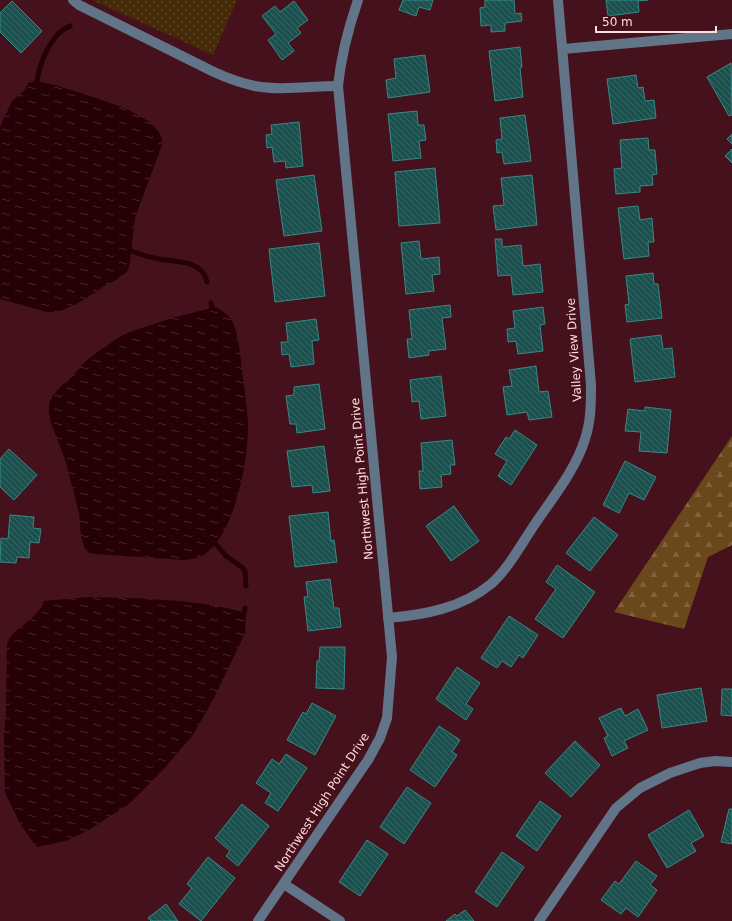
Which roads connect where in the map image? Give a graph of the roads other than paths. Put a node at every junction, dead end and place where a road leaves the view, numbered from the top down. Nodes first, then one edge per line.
1 (73, 0) edge
2 (358, 0) edge
3 (558, 0) edge
4 (732, 34) edge
5 (563, 49) junction
6 (338, 86) junction
7 (388, 618) junction
8 (732, 762) edge
9 (284, 884) junction
10 (258, 921) edge
11 (340, 921) edge
12 (538, 921) edge

1 - 6 street
2 - 6 street, Northwest High Point Drive
3 - 5 street, Valley View Drive
4 - 5 street
5 - 7 street, Valley View Drive
6 - 7 street, Northwest High Point Drive
7 - 9 street, Northwest High Point Drive
8 - 12 street
9 - 10 street, Northwest High Point Drive
9 - 11 street

